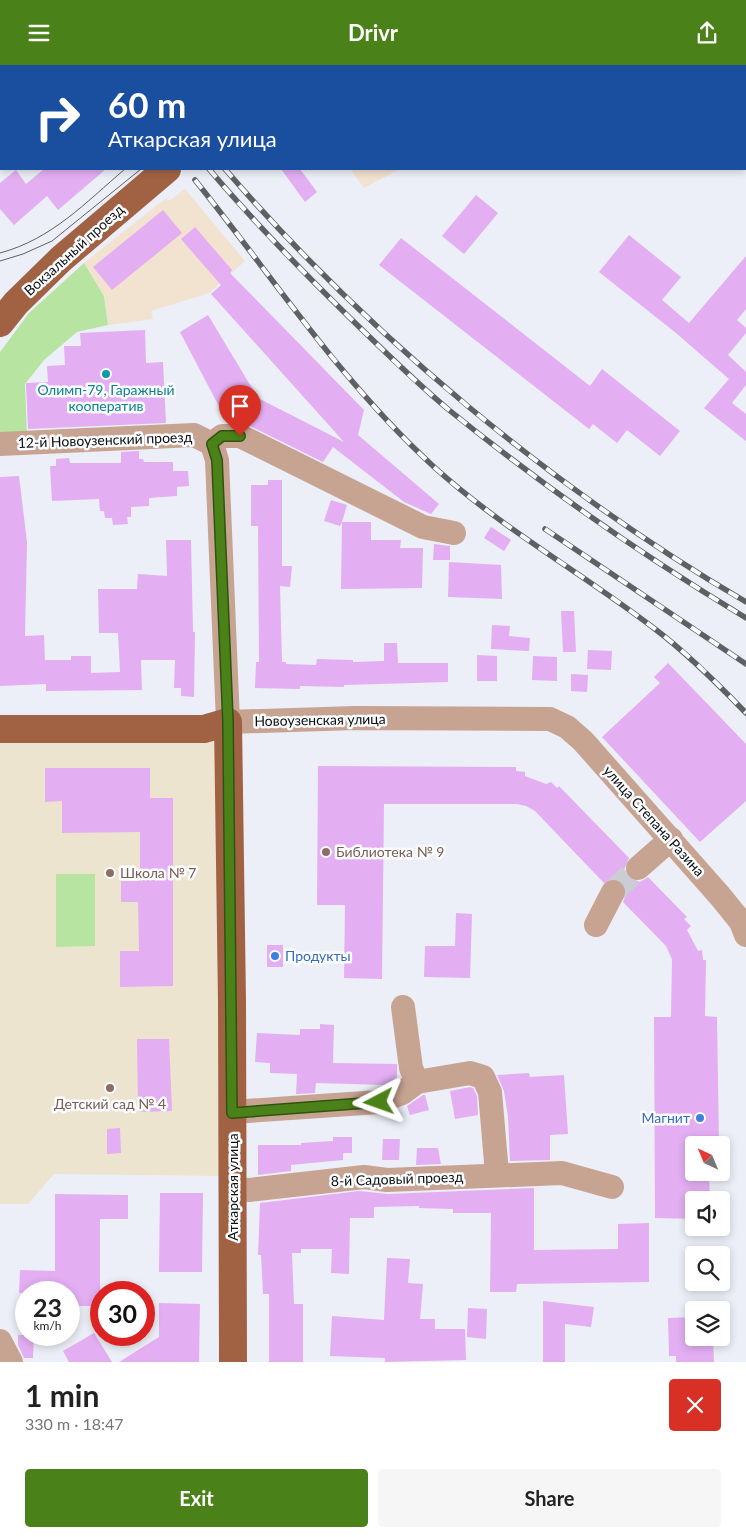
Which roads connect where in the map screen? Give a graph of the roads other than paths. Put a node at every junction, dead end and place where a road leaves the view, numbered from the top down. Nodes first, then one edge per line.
1 (160, 175) edge
2 (0, 323) edge
3 (0, 444) edge
4 (212, 444) junction
5 (454, 533) dead end
6 (550, 719) joint
7 (228, 722) junction
8 (0, 729) edge
9 (671, 839) junction
10 (638, 868) tunnel mouth
11 (613, 892) tunnel mouth
12 (596, 925) dead end
13 (746, 935) edge
14 (403, 1007) dead end
15 (417, 1082) junction
16 (232, 1113) junction
17 (497, 1174) junction
18 (612, 1187) dead end
19 (233, 1189) junction
20 (0, 1342) edge
21 (11, 1362) edge
22 (233, 1362) edge

1 - 2 main road, Вокзальный проезд
3 - 4 street, 12-й Новоузенский проезд
4 - 5 street, 12-й Новоузенский проезд
4 - 7 street, Аткарская улица
6 - 7 street, Новоузенская улица
6 - 9 street, улица Степана Разина
7 - 8 main road, Новоузенская улица
7 - 16 main road, Аткарская улица
9 - 10 street
9 - 13 street, улица Степана Разина
11 - 12 street
14 - 15 street
15 - 16 street
15 - 17 street
16 - 19 main road, Аткарская улица
17 - 18 street, 8-й Садовый проезд
17 - 19 street, 8-й Садовый проезд
19 - 22 main road, Аткарская улица
20 - 21 street

